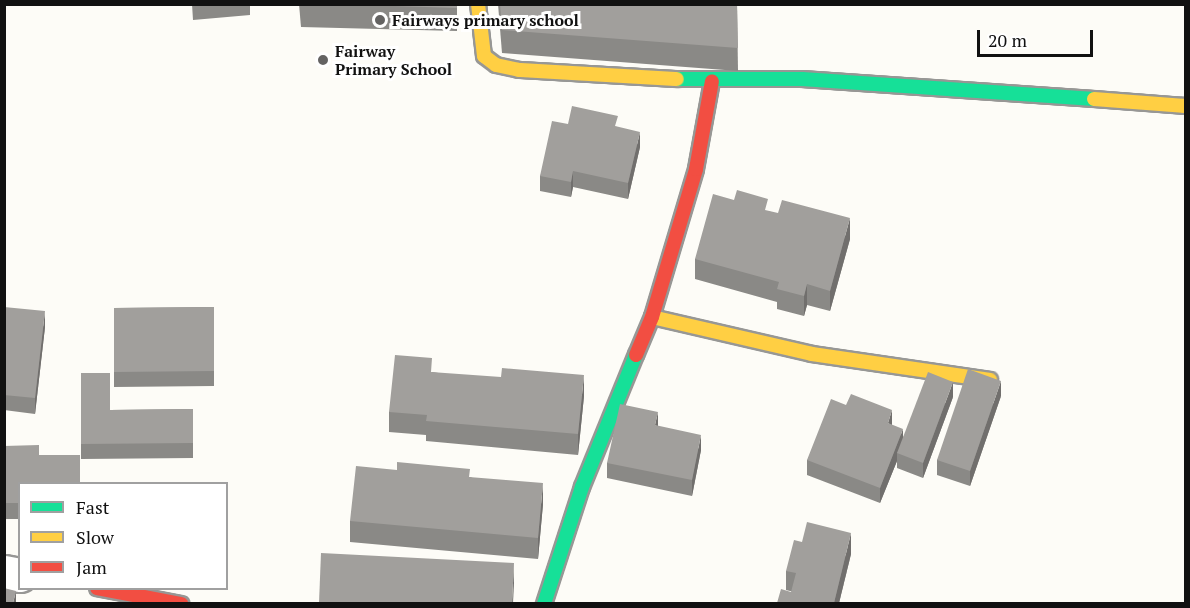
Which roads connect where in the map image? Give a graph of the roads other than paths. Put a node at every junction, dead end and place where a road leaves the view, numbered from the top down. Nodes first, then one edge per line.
1 (478, 4) edge
2 (712, 81) junction
3 (1185, 106) edge
4 (652, 317) junction
5 (990, 380) edge
6 (108, 590) edge
7 (181, 603) edge
8 (544, 603) edge

1 - 2 street
2 - 3 street
2 - 4 street
4 - 5 street
4 - 8 street
6 - 7 street

